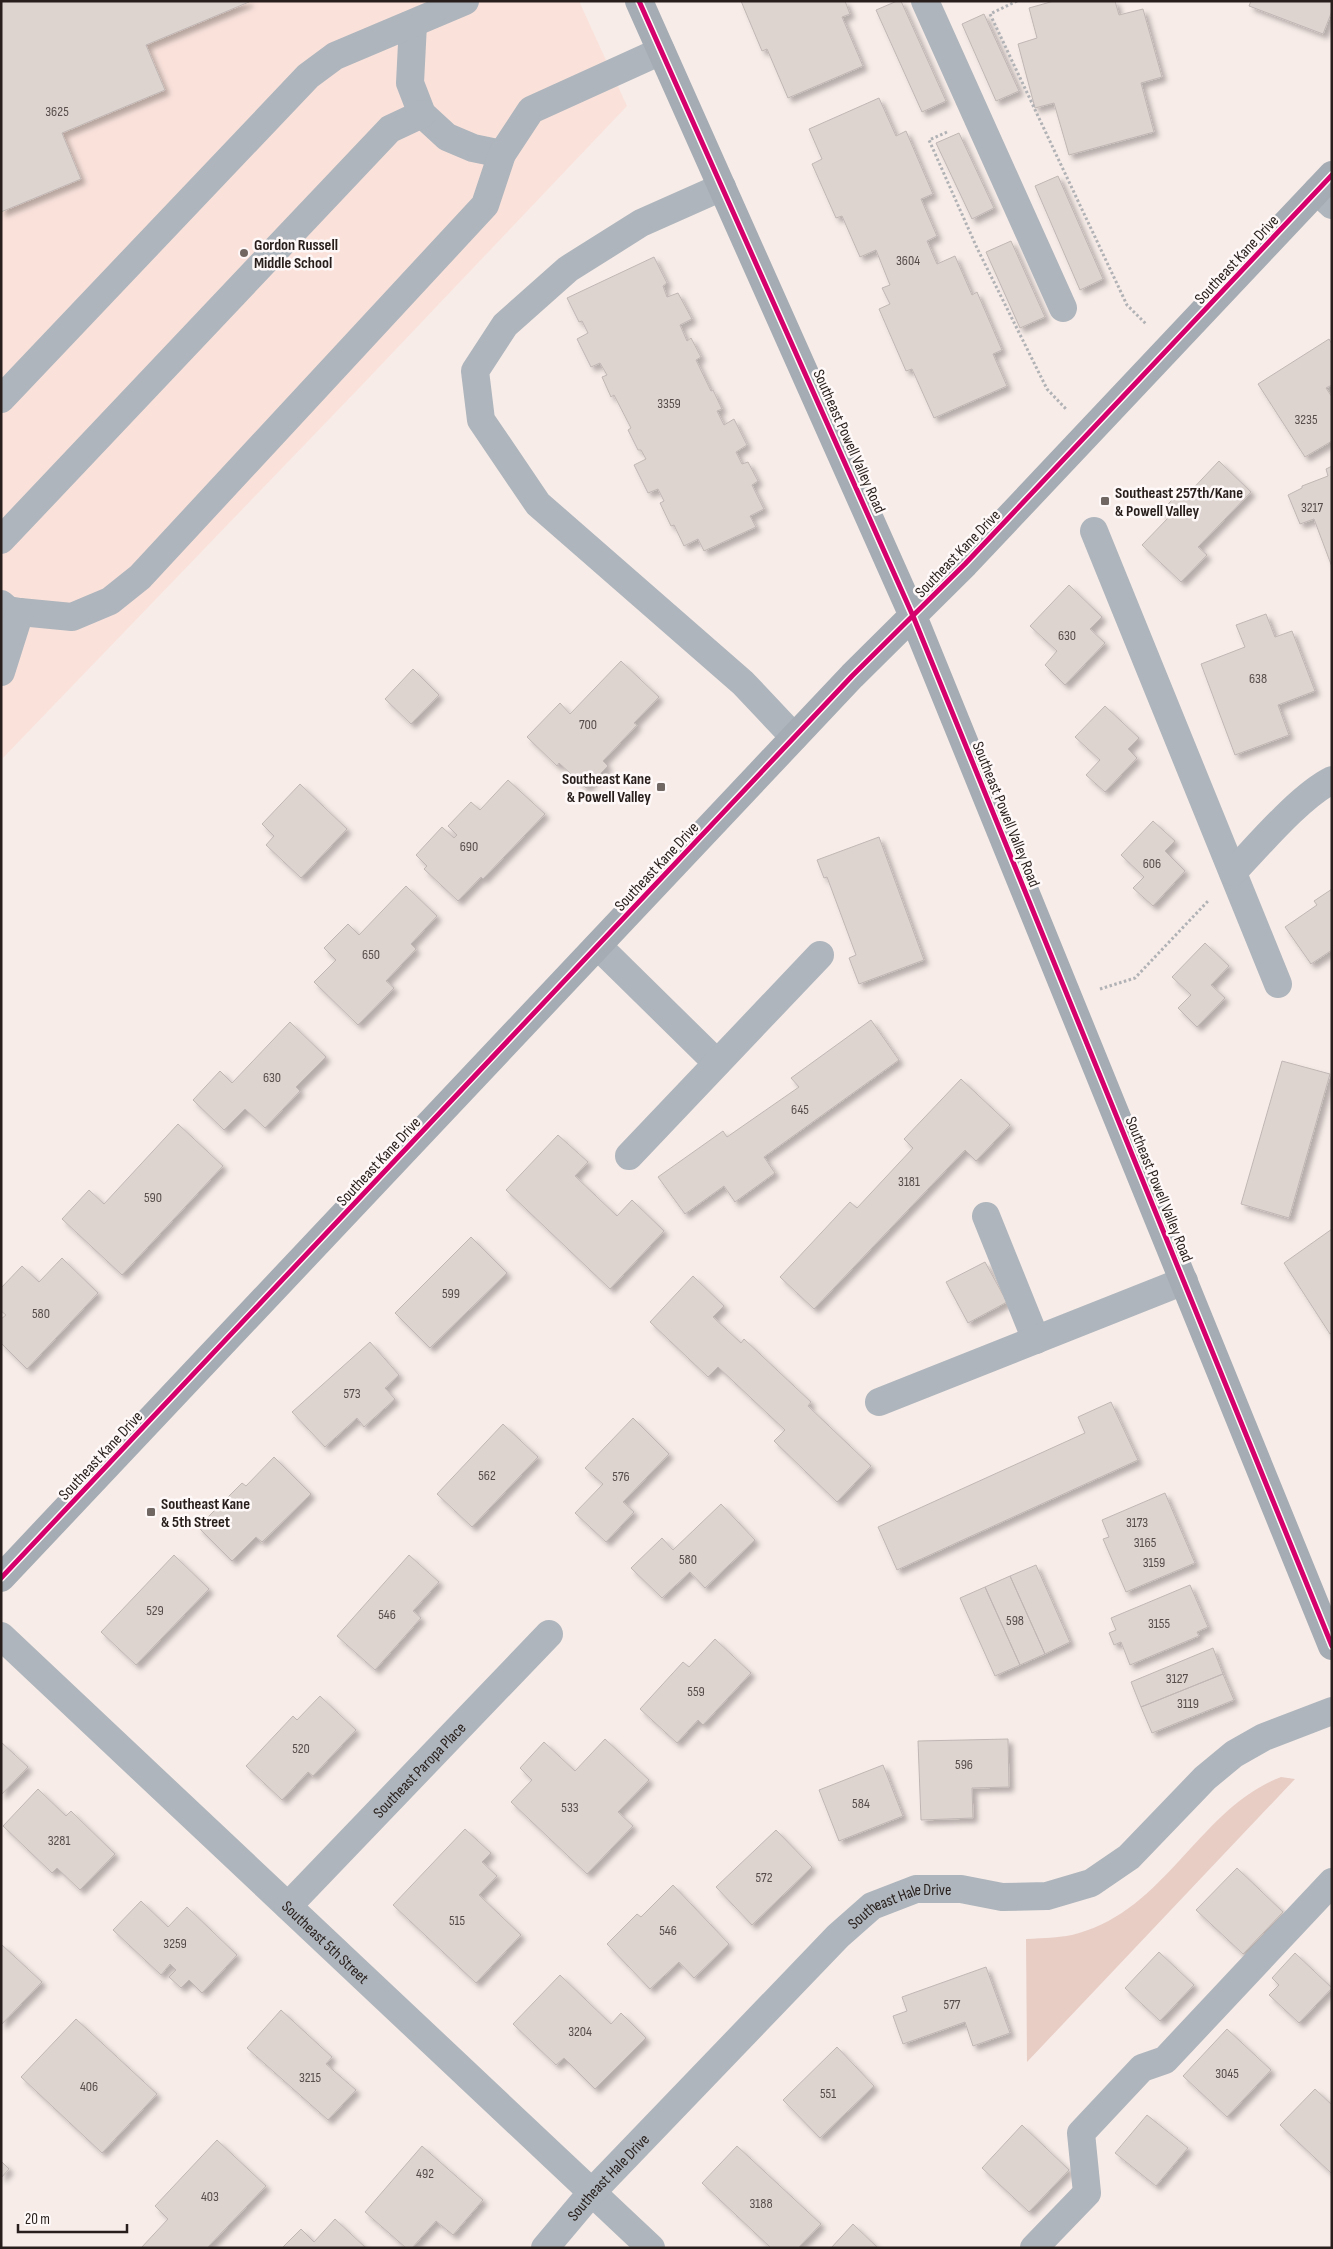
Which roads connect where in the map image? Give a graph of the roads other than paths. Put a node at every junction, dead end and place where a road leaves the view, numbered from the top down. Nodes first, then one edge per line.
1 (465, 1) edge
2 (639, 1) edge
3 (925, 1) edge
4 (413, 24) junction
5 (661, 51) junction
6 (422, 114) junction
7 (502, 154) junction
8 (722, 187) junction
9 (1327, 191) edge
10 (1063, 308) dead end
11 (1, 399) edge
12 (1094, 531) dead end
13 (1, 540) edge
14 (11, 608) edge
15 (913, 616) junction
16 (1, 672) edge
17 (794, 737) junction
18 (1332, 780) edge
19 (1237, 882) junction
20 (598, 946) junction
21 (820, 955) dead end
22 (1278, 984) dead end
23 (717, 1063) junction
24 (629, 1156) dead end
25 (986, 1216) dead end
26 (1184, 1281) junction
27 (1036, 1340) junction
28 (879, 1402) dead end
29 (1, 1578) edge
30 (549, 1634) dead end
31 (1, 1636) edge
32 (1332, 1646) edge
33 (1332, 1711) edge
34 (1332, 1882) edge
35 (288, 1906) junction
36 (592, 2192) junction
37 (545, 2248) edge
38 (651, 2248) edge
39 (1034, 2248) edge

1 - 4 street
2 - 5 main road, Southeast Powell Valley Road
3 - 10 street
4 - 6 street
4 - 11 street
5 - 7 street
5 - 8 main road, Southeast Powell Valley Road
6 - 7 street
6 - 13 street
7 - 14 street
8 - 15 main road, Southeast Powell Valley Road
8 - 17 street
9 - 15 main road, Southeast Kane Drive
12 - 19 street
14 - 16 street
15 - 17 main road, Southeast Kane Drive
15 - 26 main road, Southeast Powell Valley Road
17 - 20 main road, Southeast Kane Drive
18 - 19 street
19 - 22 street
20 - 23 street
20 - 29 main road, Southeast Kane Drive
21 - 23 street
23 - 24 street
25 - 27 street
26 - 27 street
26 - 32 main road, Southeast Powell Valley Road
27 - 28 street
30 - 35 street, Southeast Paropa Place
31 - 35 street, Southeast 5th Street
33 - 36 street, Southeast Hale Drive
34 - 39 street
35 - 36 street, Southeast 5th Street
36 - 37 street, Southeast Hale Drive
36 - 38 street, Southeast 5th Street

